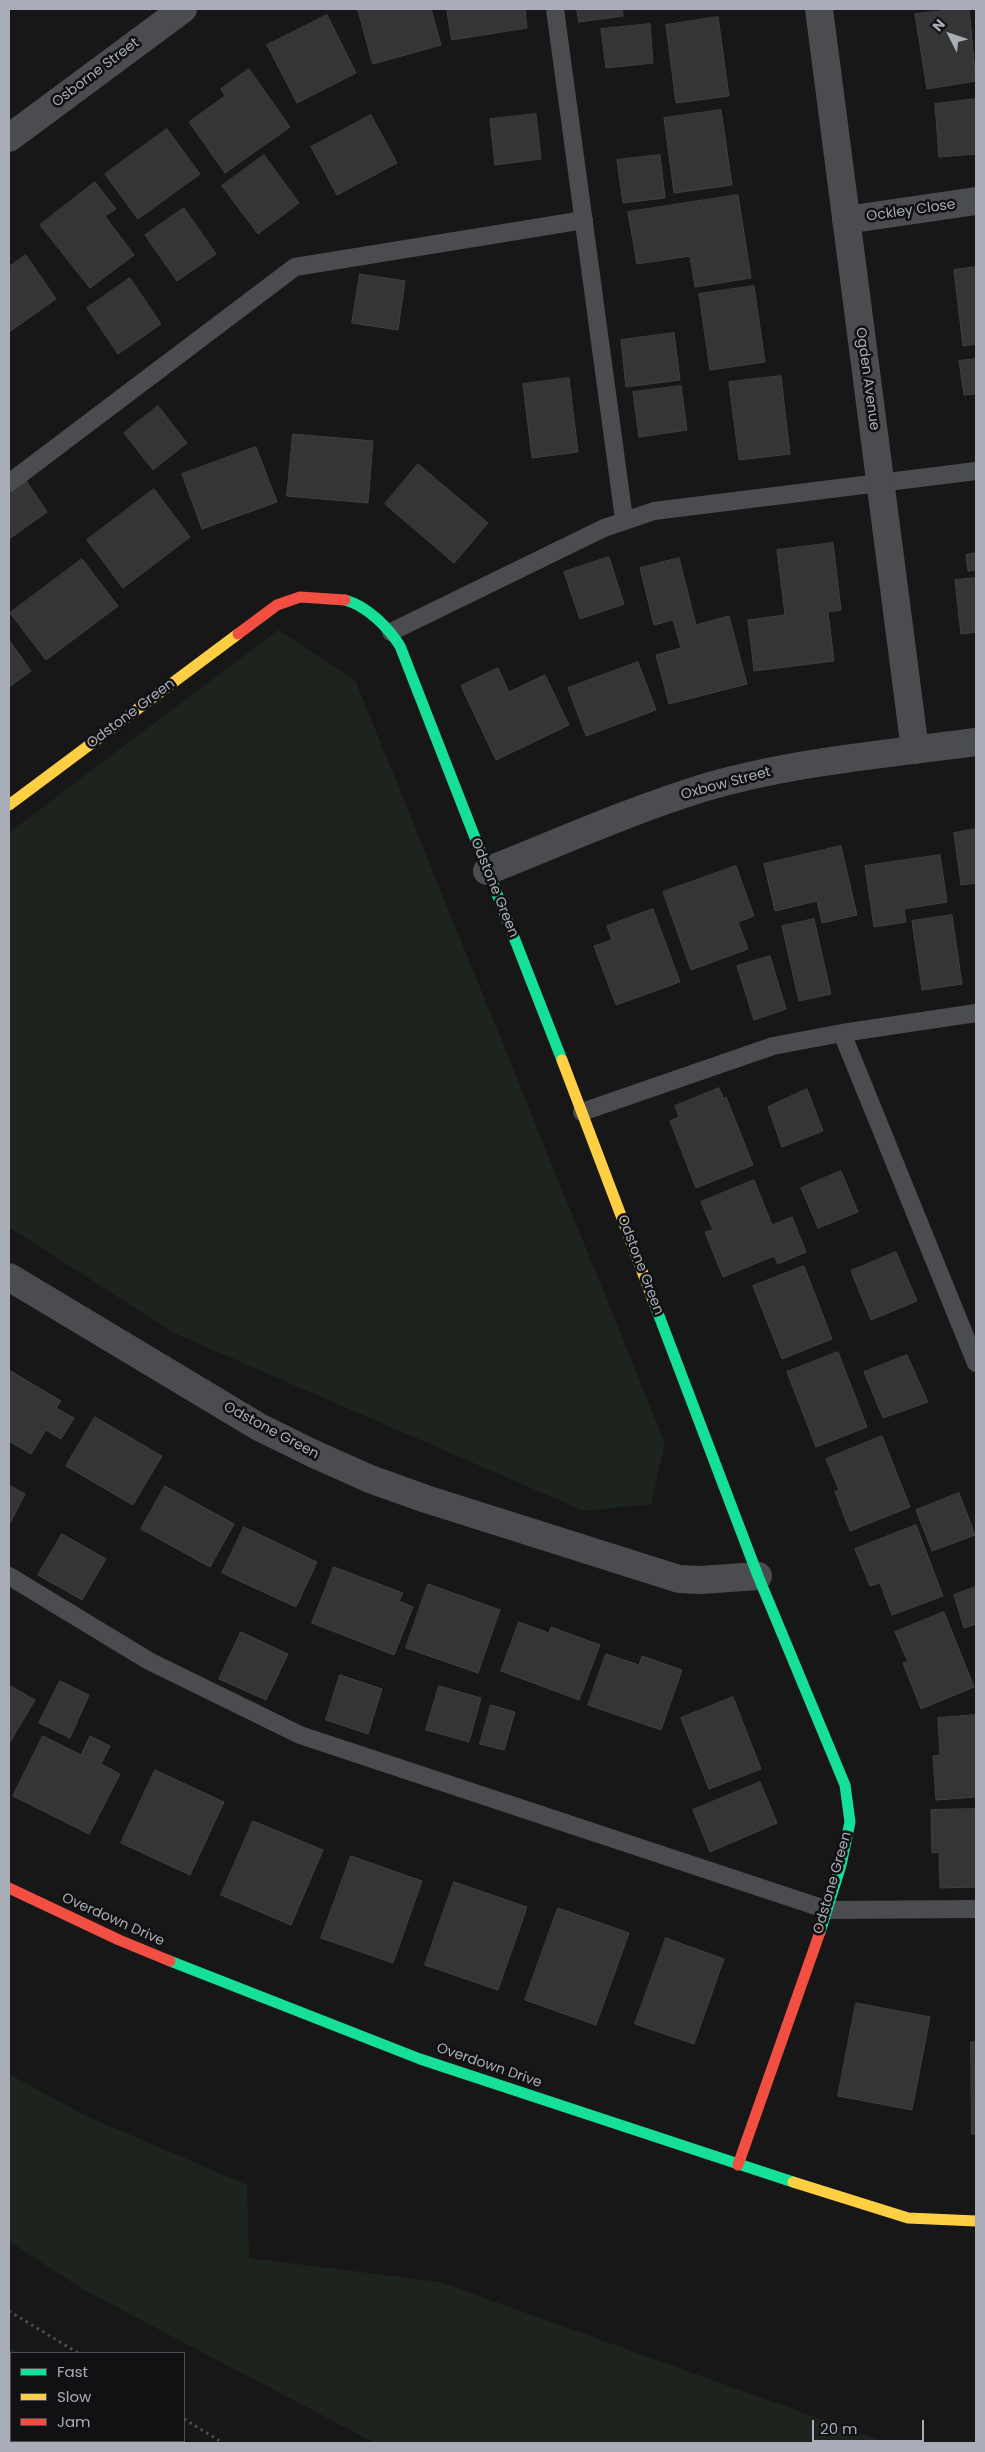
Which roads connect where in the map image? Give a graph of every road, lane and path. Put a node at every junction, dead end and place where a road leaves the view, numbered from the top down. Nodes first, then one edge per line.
1 (183, 9) edge
2 (555, 9) edge
3 (819, 9) edge
4 (9, 138) edge
5 (976, 202) edge
6 (584, 220) junction
7 (846, 220) junction
8 (976, 471) edge
9 (9, 483) edge
10 (881, 484) junction
11 (624, 519) junction
12 (391, 632) junction
13 (976, 742) edge
14 (915, 750) junction
15 (9, 805) edge
16 (487, 871) junction
17 (976, 1013) edge
18 (842, 1032) junction
19 (582, 1112) junction
20 (9, 1277) edge
21 (976, 1363) edge
22 (9, 1576) edge
23 (758, 1576) junction
24 (9, 1888) edge
25 (976, 1909) edge
26 (828, 1910) junction
27 (738, 2165) junction
28 (976, 2221) edge
29 (9, 2311) edge
30 (76, 2352) edge
31 (185, 2420) edge
32 (223, 2443) edge

1 - 4 street, Osborne Street
2 - 6 lane
3 - 7 street, Ogden Avenue
5 - 7 street, Ockley Close
6 - 9 lane
6 - 11 lane
7 - 10 street, Ogden Avenue
8 - 10 lane
10 - 11 lane
10 - 14 street, Ogden Avenue
11 - 12 lane
12 - 15 street, Odstone Green
12 - 16 street, Odstone Green
13 - 14 street, Oxbow Street
14 - 16 street, Oxbow Street
16 - 19 street, Odstone Green
17 - 18 lane
18 - 19 lane
18 - 21 lane
19 - 23 street, Odstone Green
20 - 23 street, Odstone Green
22 - 26 lane
23 - 26 street, Odstone Green
24 - 27 street, Overdown Drive
25 - 26 lane
26 - 27 street, Odstone Green
27 - 28 street, Overdown Drive
29 - 30 path
31 - 32 path

